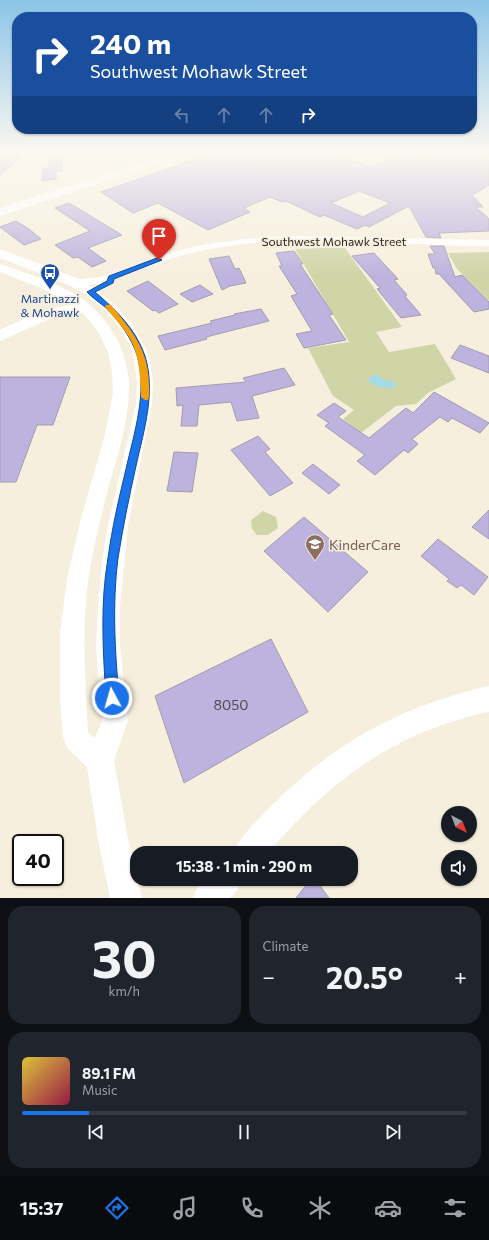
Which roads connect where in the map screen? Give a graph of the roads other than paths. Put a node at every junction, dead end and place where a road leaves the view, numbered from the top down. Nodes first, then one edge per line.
1 (58, 193) edge
2 (0, 212) edge
3 (489, 243) edge
4 (0, 253) edge
5 (0, 268) edge
6 (112, 278) junction
7 (73, 290) junction
8 (88, 300) junction
9 (108, 307) junction
10 (48, 312) junction
11 (0, 336) edge
12 (489, 699) edge
13 (100, 760) junction
14 (255, 846) edge
15 (220, 886) edge
16 (126, 898) edge
17 (210, 898) edge

1 - 2 main road
3 - 6 street, Southwest Mohawk Street
4 - 7 street
5 - 7 street
6 - 7 street, Southwest Mohawk Street
6 - 8 street, Southwest Mohawk Street
7 - 8 street
7 - 9 street
7 - 10 street, Southwest Mohawk Street
8 - 9 street
8 - 10 street, Southwest Mohawk Street
8 - 13 street
9 - 13 street
10 - 11 street, Southwest Mohawk Street
12 - 14 street
13 - 16 street
15 - 17 street

